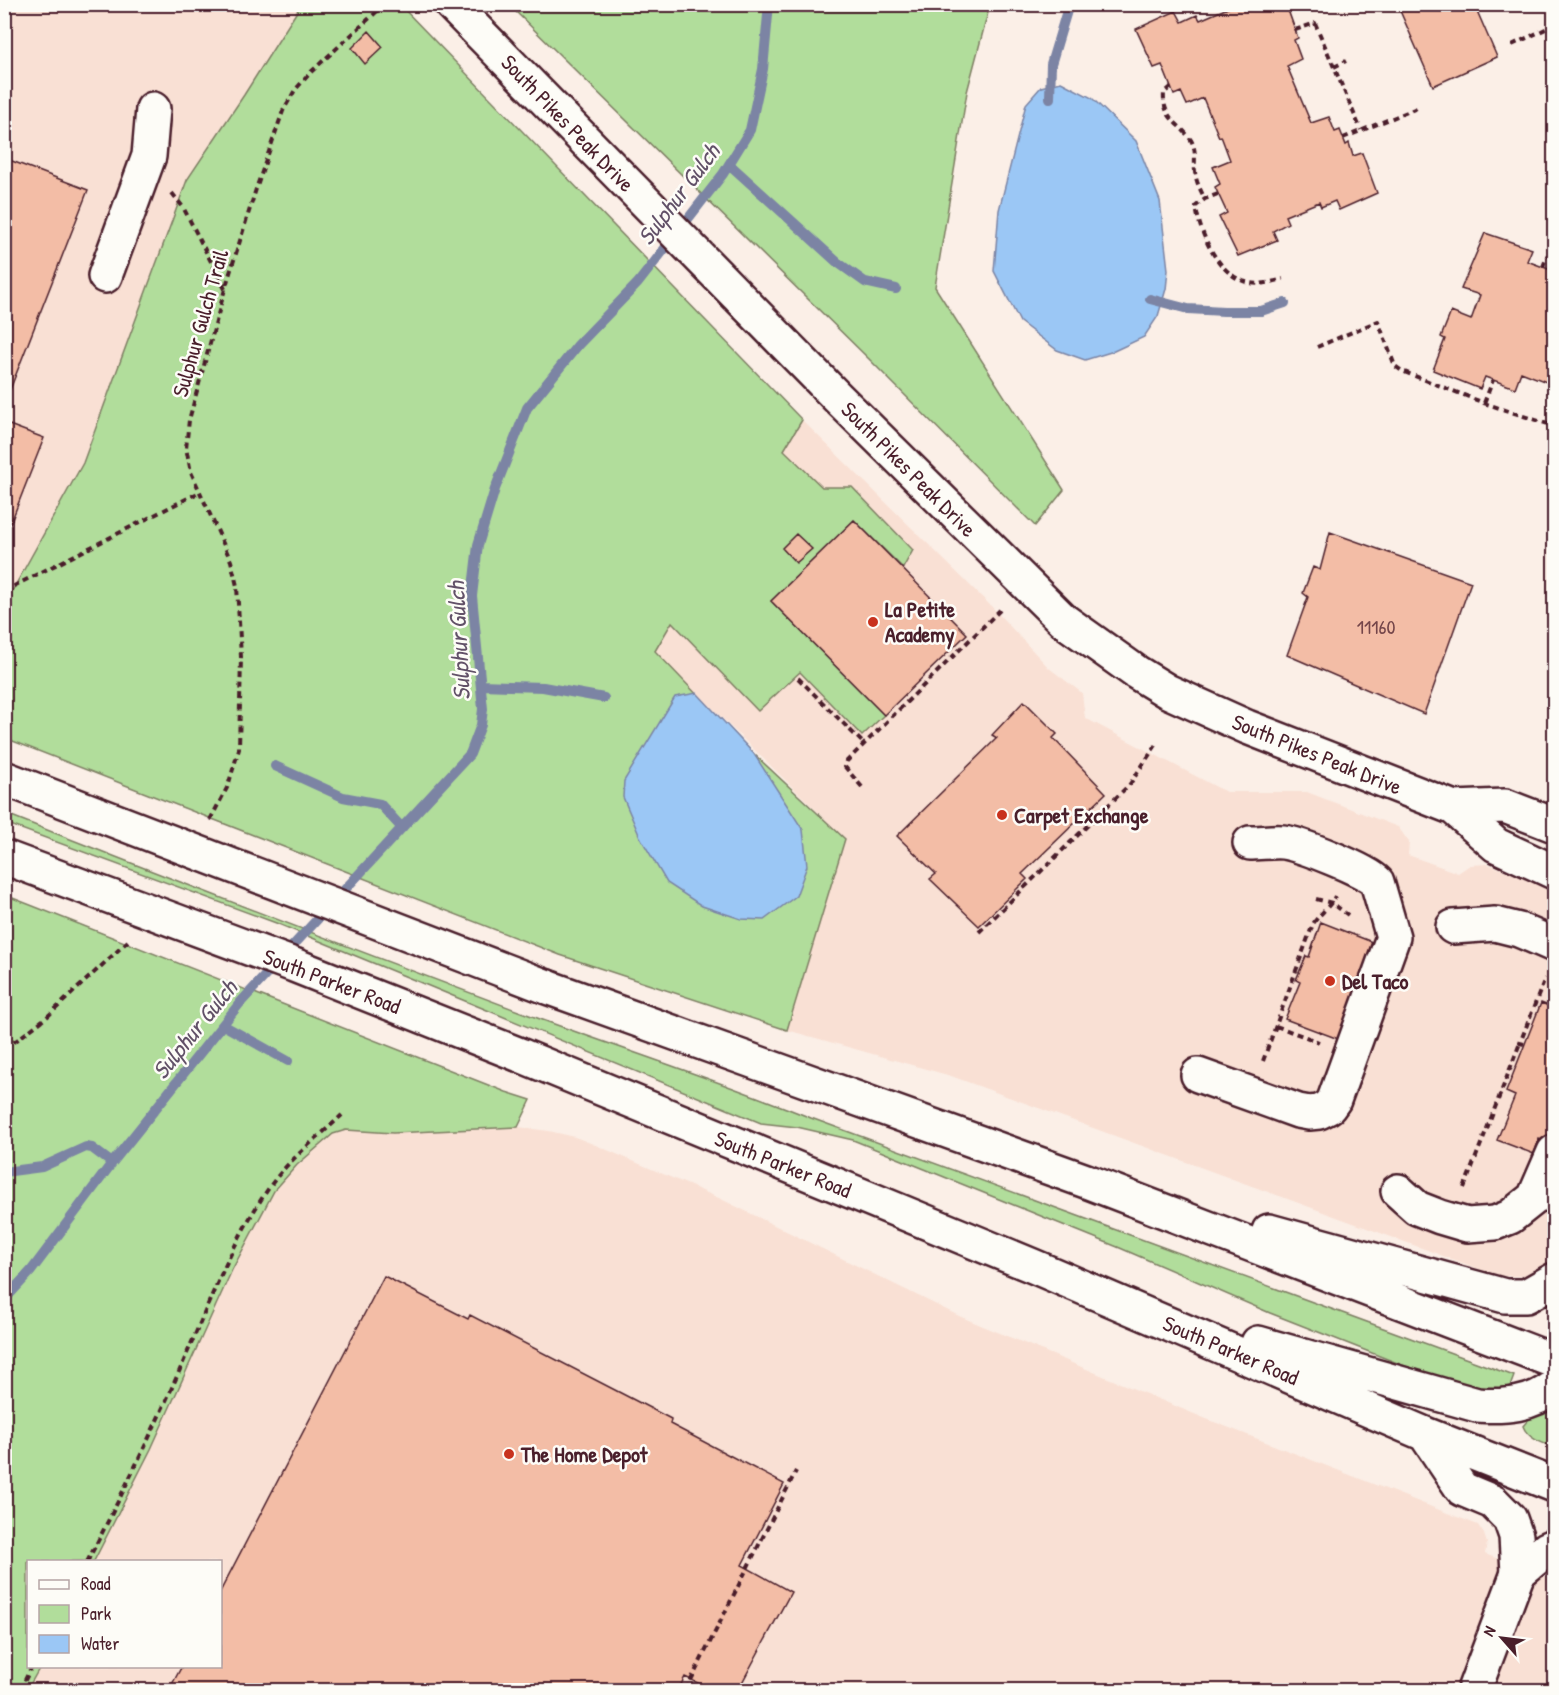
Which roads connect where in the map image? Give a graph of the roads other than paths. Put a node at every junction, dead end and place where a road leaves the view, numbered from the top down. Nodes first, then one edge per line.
1 (451, 4) edge
2 (153, 109) dead end
3 (105, 276) dead end
4 (4, 778) edge
5 (1455, 808) junction
6 (1554, 825) edge
7 (1250, 843) dead end
8 (4, 857) edge
9 (1554, 872) edge
10 (1453, 927) dead end
11 (1552, 959) edge
12 (1198, 1075) dead end
13 (1554, 1152) edge
14 (1086, 1181) junction
15 (1398, 1191) dead end
16 (1554, 1280) edge
17 (1126, 1305) junction
18 (1554, 1361) edge
19 (1554, 1387) edge
20 (1425, 1434) junction
21 (1554, 1485) edge
22 (1554, 1546) edge
23 (1518, 1573) junction
24 (1474, 1690) edge

1 - 5 main road, South Pikes Peak Drive
2 - 3 main road
4 - 14 main road, bridge
5 - 6 main road, South Pikes Peak Drive
5 - 9 main road, South Pikes Peak Drive
7 - 12 main road
8 - 17 main road, South Parker Road, bridge
10 - 11 main road
13 - 15 main road
14 - 16 main road
14 - 18 main road
17 - 19 main road
17 - 20 main road, South Parker Road
20 - 21 main road, South Parker Road
20 - 23 main road
22 - 23 main road
23 - 24 main road

